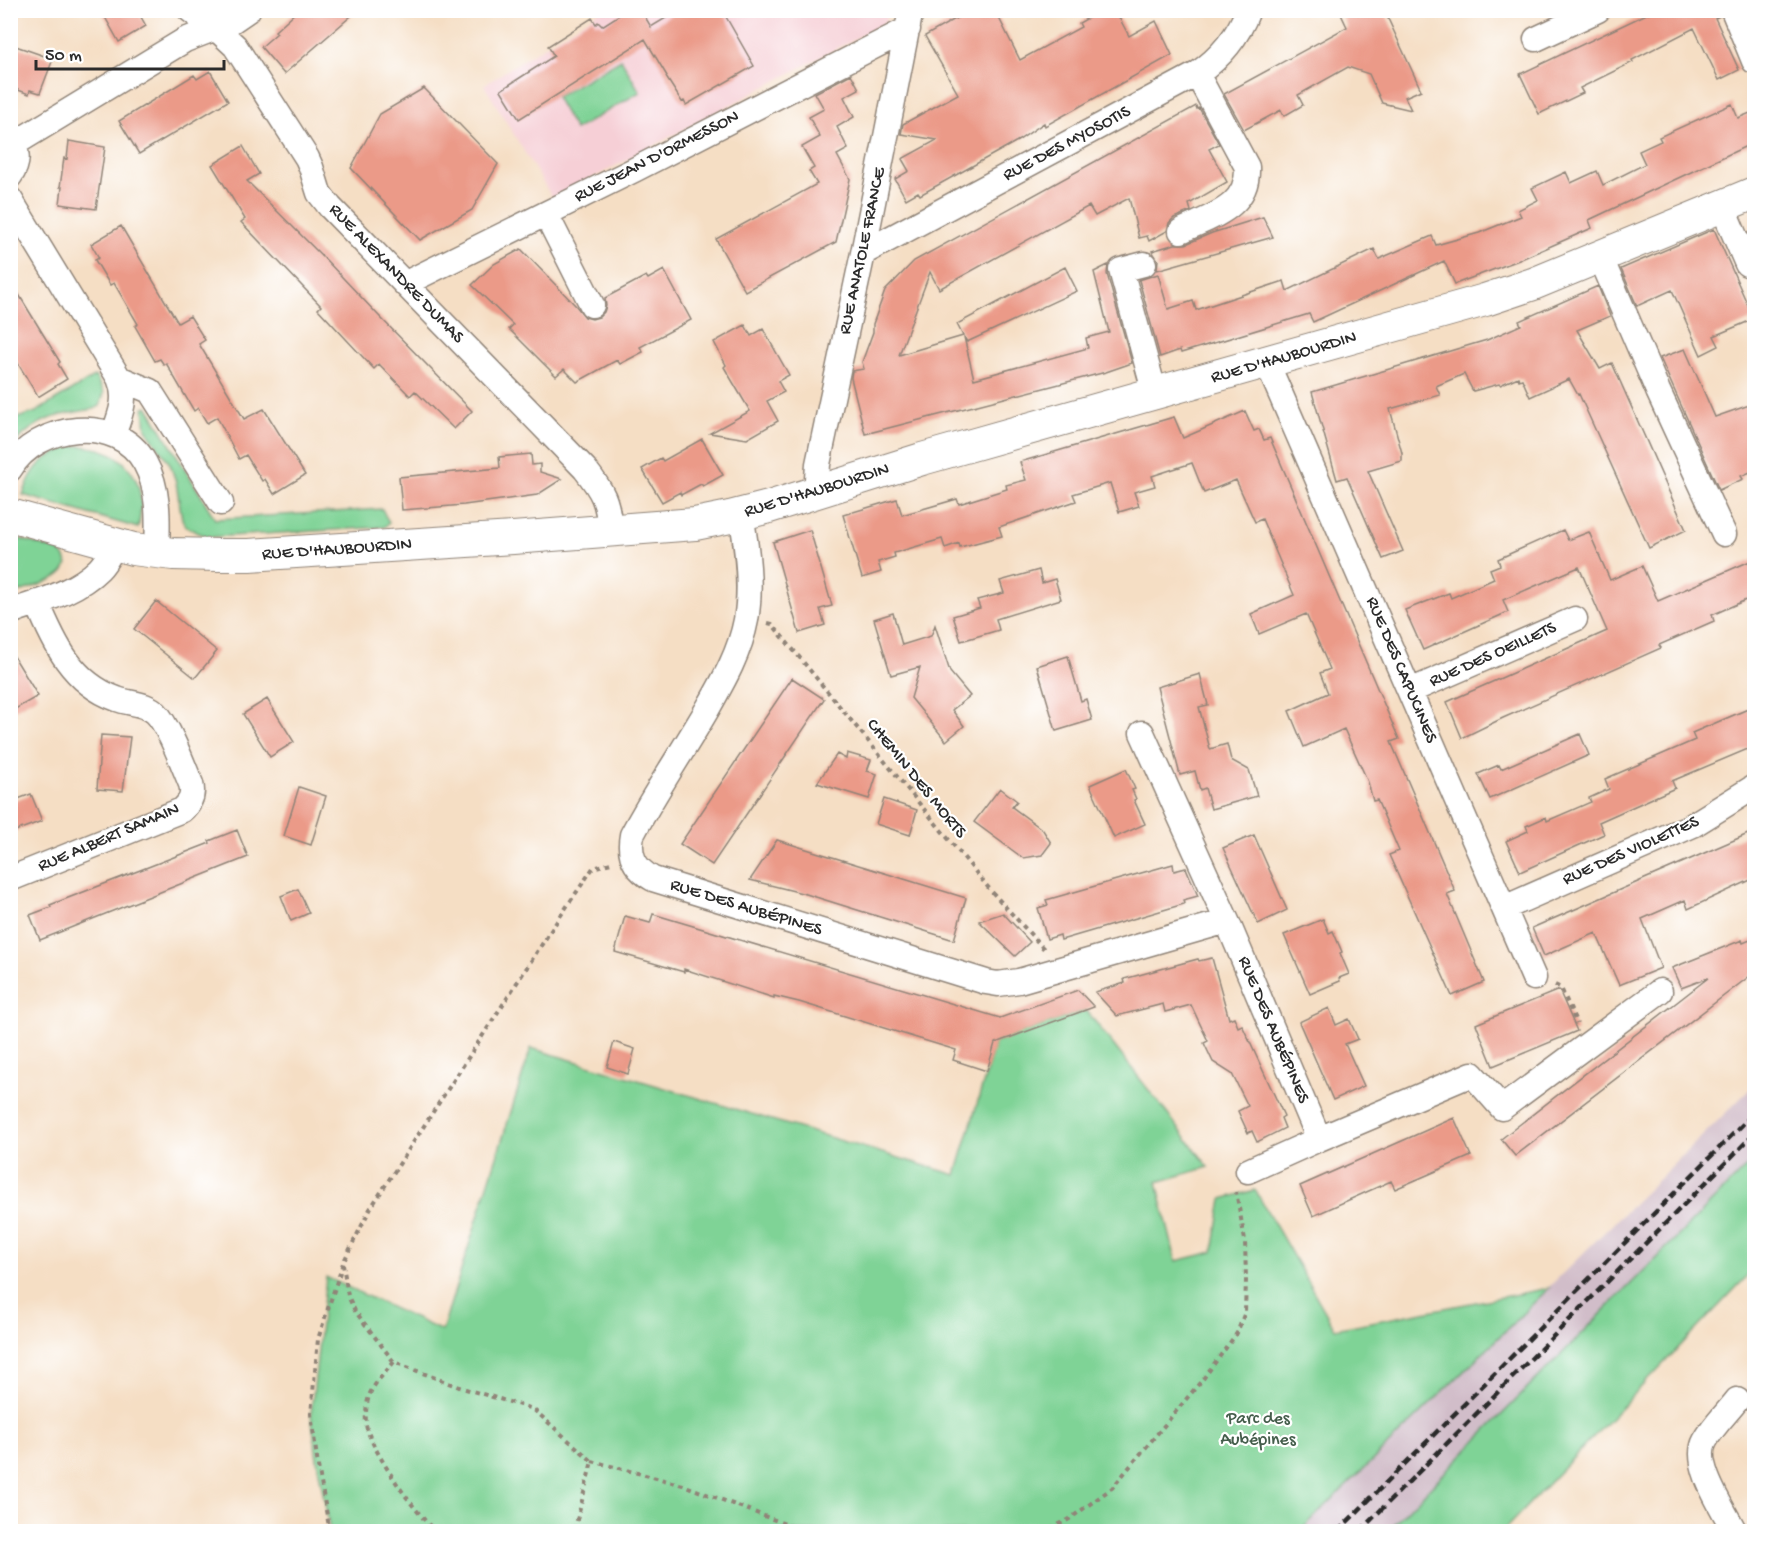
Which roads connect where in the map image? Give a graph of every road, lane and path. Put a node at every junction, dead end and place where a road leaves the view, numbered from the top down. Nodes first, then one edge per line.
1 (190, 10) edge
2 (248, 10) edge
3 (1248, 10) edge
4 (1598, 10) edge
5 (1732, 10) edge
6 (910, 20) edge
7 (213, 28) junction
8 (1536, 39) dead end
9 (1755, 61) edge
10 (1197, 74) junction
11 (12, 141) edge
12 (10, 176) edge
13 (1755, 193) edge
14 (10, 199) edge
15 (1722, 206) junction
16 (546, 214) junction
17 (1181, 231) dead end
18 (863, 253) junction
19 (1600, 256) junction
20 (1755, 260) edge
21 (1144, 264) dead end
22 (406, 283) junction
23 (592, 305) dead end
24 (1267, 363) junction
25 (119, 378) junction
26 (1155, 394) junction
27 (113, 435) junction
28 (10, 469) edge
29 (820, 491) junction
30 (220, 503) dead end
31 (10, 514) edge
32 (741, 514) junction
33 (610, 531) junction
34 (1724, 534) dead end
35 (116, 545) junction
36 (157, 553) junction
37 (37, 602) junction
38 (10, 612) edge
39 (1575, 619) dead end
40 (746, 620) junction
41 (1410, 691) junction
42 (1142, 733) dead end
43 (1755, 787) edge
44 (632, 857) junction
45 (10, 879) edge
46 (1504, 908) junction
47 (1227, 921) junction
48 (1052, 972) junction
49 (1534, 978) joint
50 (1660, 991) dead end
51 (1586, 1046) junction
52 (1319, 1139) junction
53 (1248, 1171) joint
54 (343, 1263) junction
55 (394, 1362) junction
56 (1737, 1400) dead end
57 (592, 1461) junction
58 (330, 1532) edge
59 (436, 1532) edge
60 (574, 1532) edge
61 (806, 1532) edge
62 (1042, 1532) edge
63 (1735, 1532) edge

1 - 7 street, RUE ALEXANDRE DUMAS
2 - 7 street
3 - 10 street, RUE DES MYOSOTIS
4 - 8 street
5 - 9 street
6 - 16 street, RUE JEAN D'ORMESSON
6 - 18 street, RUE ANATOLE FRANCE
7 - 11 street
7 - 22 street, RUE ALEXANDRE DUMAS
10 - 17 street
10 - 18 street, RUE DES MYOSOTIS
11 - 12 street
13 - 15 main road, RUE D'HAUBOURDIN
14 - 25 street
15 - 19 main road, RUE D'HAUBOURDIN
15 - 20 street
16 - 22 street, RUE JEAN D'ORMESSON
16 - 23 street
18 - 29 street, RUE ANATOLE FRANCE
19 - 24 main road, RUE D'HAUBOURDIN
19 - 34 street
21 - 26 street
22 - 33 street, RUE ALEXANDRE DUMAS
24 - 26 main road, RUE D'HAUBOURDIN
24 - 41 street, RUE DES CAPUCINES
25 - 27 street
25 - 30 street
26 - 29 main road, RUE D'HAUBOURDIN
27 - 28 street
27 - 36 street
29 - 32 main road, RUE D'HAUBOURDIN
31 - 35 main road, RUE D'HAUBOURDIN
32 - 33 main road, RUE D'HAUBOURDIN
32 - 40 street
33 - 36 main road, RUE D'HAUBOURDIN
35 - 36 main road, RUE D'HAUBOURDIN
35 - 37 street
37 - 38 street
37 - 45 street, RUE ALBERT SAMAIN
39 - 41 street, RUE DES OEILLETS
40 - 44 street
40 - 48 path, CHEMIN DES MORTS
41 - 46 street, RUE DES CAPUCINES
42 - 47 street, RUE DES AUBÉPINES
43 - 46 street, RUE DES VIOLETTES
44 - 48 street, RUE DES AUBÉPINES
44 - 54 path
46 - 49 street, RUE DES CAPUCINES
47 - 48 street, RUE DES AUBÉPINES
47 - 52 street, RUE DES AUBÉPINES
49 - 51 path
50 - 51 street
51 - 52 street
52 - 53 street
53 - 62 path
54 - 55 path
54 - 58 path
55 - 57 path
55 - 59 path
56 - 63 street
57 - 60 path
57 - 61 path

